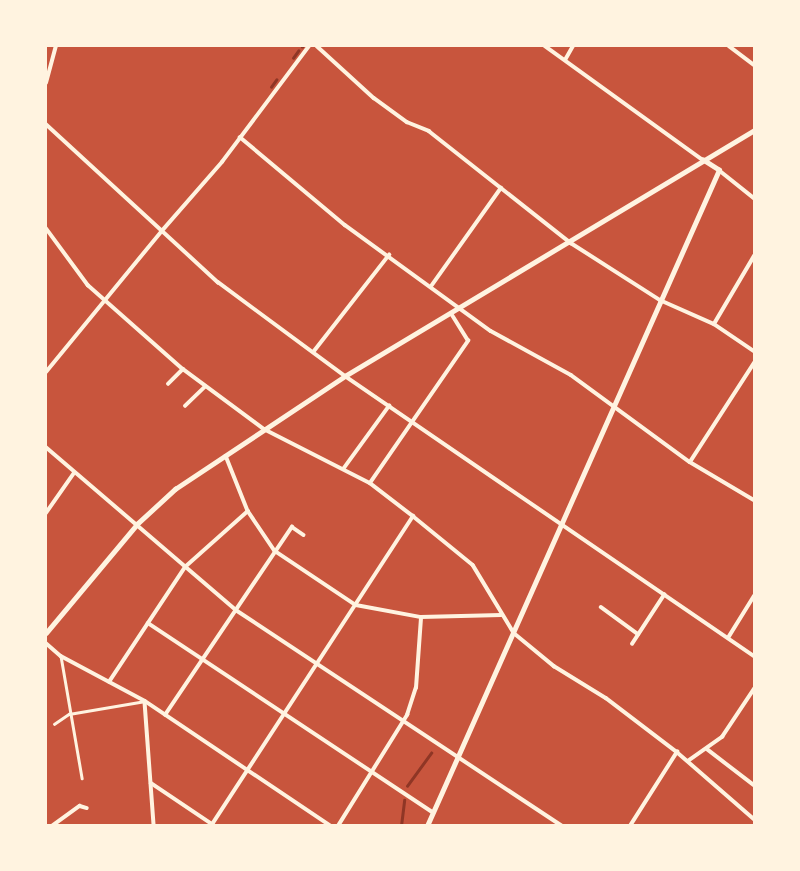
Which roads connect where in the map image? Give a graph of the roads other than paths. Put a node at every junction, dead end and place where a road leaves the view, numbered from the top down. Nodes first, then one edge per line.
1 (56, 46) edge
2 (309, 46) edge
3 (317, 46) edge
4 (545, 46) edge
5 (573, 46) edge
6 (729, 46) edge
7 (565, 60) junction
8 (754, 65) edge
9 (46, 83) edge
10 (46, 124) edge
11 (754, 130) edge
12 (240, 137) junction
13 (704, 160) junction
14 (719, 170) junction
15 (501, 188) junction
16 (754, 198) edge
17 (46, 228) edge
18 (161, 232) junction
19 (571, 243) junction
20 (389, 255) junction
21 (754, 256) edge
22 (432, 285) junction
23 (105, 299) junction
24 (660, 300) junction
25 (461, 308) junction
26 (451, 314) junction
27 (714, 324) junction
28 (314, 351) junction
29 (754, 351) edge
30 (754, 363) edge
31 (183, 369) junction
32 (46, 372) edge
33 (345, 376) junction
34 (167, 384) dead end
35 (205, 387) junction
36 (185, 405) dead end
37 (614, 405) junction
38 (389, 406) junction
39 (414, 423) junction
40 (264, 429) junction
41 (46, 447) edge
42 (224, 454) junction
43 (690, 462) junction
44 (344, 468) junction
45 (74, 472) junction
46 (370, 483) junction
47 (754, 500) edge
48 (248, 511) junction
49 (46, 513) edge
50 (413, 516) junction
51 (563, 523) junction
52 (137, 524) junction
53 (304, 535) dead end
54 (275, 551) junction
55 (185, 567) junction
56 (664, 595) junction
57 (754, 596) edge
58 (356, 605) junction
59 (601, 607) dead end
60 (236, 610) junction
61 (501, 615) junction
62 (421, 617) junction
63 (148, 623) junction
64 (46, 633) edge
65 (514, 633) junction
66 (638, 634) junction
67 (728, 638) junction
68 (46, 643) edge
69 (632, 644) dead end
70 (61, 656) junction
71 (754, 656) edge
72 (202, 659) junction
73 (318, 664) junction
74 (109, 682) junction
75 (754, 689) edge
76 (145, 701) junction
77 (286, 712) junction
78 (69, 714) junction
79 (165, 715) junction
80 (404, 722) junction
81 (54, 724) dead end
82 (707, 749) junction
83 (677, 752) junction
84 (458, 757) junction
85 (688, 761) junction
86 (247, 770) junction
87 (372, 771) junction
88 (82, 778) dead end
89 (151, 783) junction
90 (754, 785) edge
91 (88, 808) dead end
92 (433, 812) junction
93 (754, 819) edge
94 (52, 825) edge
95 (154, 825) edge
96 (213, 825) edge
97 (331, 825) edge
98 (338, 825) edge
99 (427, 825) edge
100 (562, 825) edge
101 (630, 825) edge

1 - 9 street
2 - 12 street
3 - 15 street
4 - 7 street
5 - 7 street
6 - 8 street
7 - 13 street
10 - 18 street
11 - 13 main road
12 - 18 street
12 - 20 street
13 - 14 main road
13 - 19 main road
14 - 16 street
14 - 24 main road
15 - 19 street
15 - 22 street
17 - 23 street
18 - 23 street
18 - 28 street
19 - 24 street
19 - 25 main road
20 - 22 street
20 - 28 street
21 - 27 street
22 - 25 street
23 - 31 street
23 - 32 street
24 - 27 street
24 - 37 main road
25 - 26 main road
25 - 37 street
26 - 33 main road
26 - 39 street
27 - 29 street
28 - 33 street
30 - 43 street
31 - 34 street
31 - 35 street
33 - 38 street
33 - 40 main road
35 - 36 street
35 - 40 street
37 - 43 street
37 - 51 main road
38 - 39 street
38 - 44 street
39 - 46 street
39 - 51 street
40 - 42 main road
40 - 44 street
41 - 45 street
42 - 48 street
42 - 52 main road
43 - 47 street
44 - 46 street
45 - 49 street
45 - 52 street
46 - 50 street
48 - 54 street
48 - 55 street
50 - 58 street
50 - 61 street
51 - 56 street
51 - 65 main road
52 - 55 street
52 - 64 main road
53 - 54 street
54 - 58 street
54 - 60 street
55 - 60 street
55 - 63 street
56 - 66 street
56 - 67 street
57 - 67 street
58 - 62 street
58 - 73 street
59 - 66 street
60 - 72 street
60 - 73 street
61 - 62 street
61 - 65 street
62 - 80 street
63 - 72 street
63 - 74 street
65 - 83 street
65 - 84 main road
66 - 69 street
67 - 71 street
68 - 70 street
70 - 74 street
70 - 78 street
72 - 77 street
72 - 79 street
73 - 77 street
73 - 80 street
74 - 76 street
75 - 82 street
76 - 78 street
76 - 79 street
76 - 89 street
77 - 86 street
77 - 87 street
78 - 81 street
78 - 88 street
79 - 86 street
80 - 84 street
80 - 87 street
82 - 85 street
82 - 90 street
83 - 85 street
83 - 101 street
84 - 92 main road
84 - 100 street
85 - 93 street
86 - 96 street
86 - 97 street
87 - 92 street
87 - 98 street
89 - 95 street
89 - 96 street
91 - 94 street
92 - 99 main road

